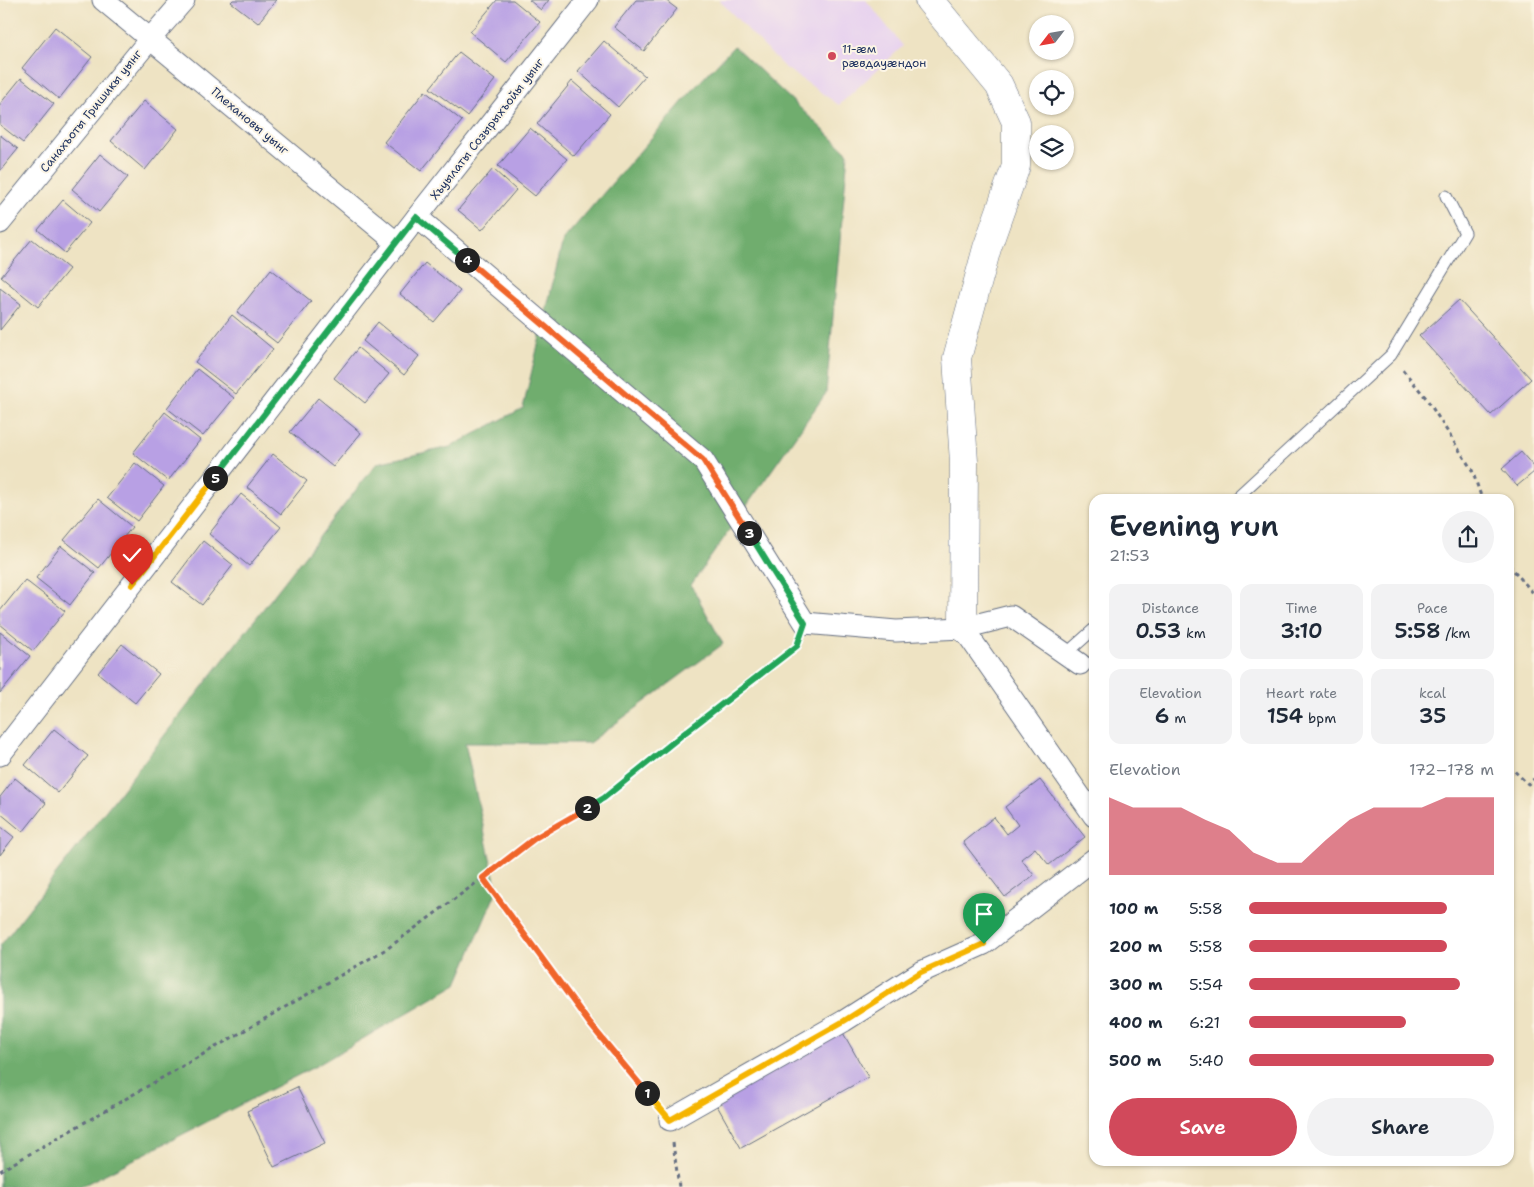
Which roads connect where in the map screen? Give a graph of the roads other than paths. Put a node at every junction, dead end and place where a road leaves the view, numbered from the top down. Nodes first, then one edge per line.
1 (103, 0) edge
2 (184, 0) edge
3 (588, 0) edge
4 (929, 0) edge
5 (150, 38) junction
6 (1446, 196) dead end
7 (416, 217) junction
8 (0, 223) edge
9 (397, 243) junction
10 (1240, 494) edge
11 (963, 628) junction
12 (1089, 640) edge
13 (1080, 660) edge
14 (0, 756) edge
15 (1089, 809) edge
16 (1089, 863) edge
17 (670, 1120) road end

1 - 5 street, Плехановы уынг
2 - 5 street, Санахъоты Гришикы уынг
3 - 7 street, Хъуылаты Созырыхъойы уынг
4 - 11 street
5 - 8 street, Санахъоты Гришикы уынг
5 - 9 street, Плехановы уынг
6 - 10 lane
7 - 9 street, Хъуылаты Созырыхъойы уынг
7 - 11 street
9 - 14 street, Хъуылаты Созырыхъойы уынг
11 - 13 street
11 - 15 street
12 - 13 lane
16 - 17 street

